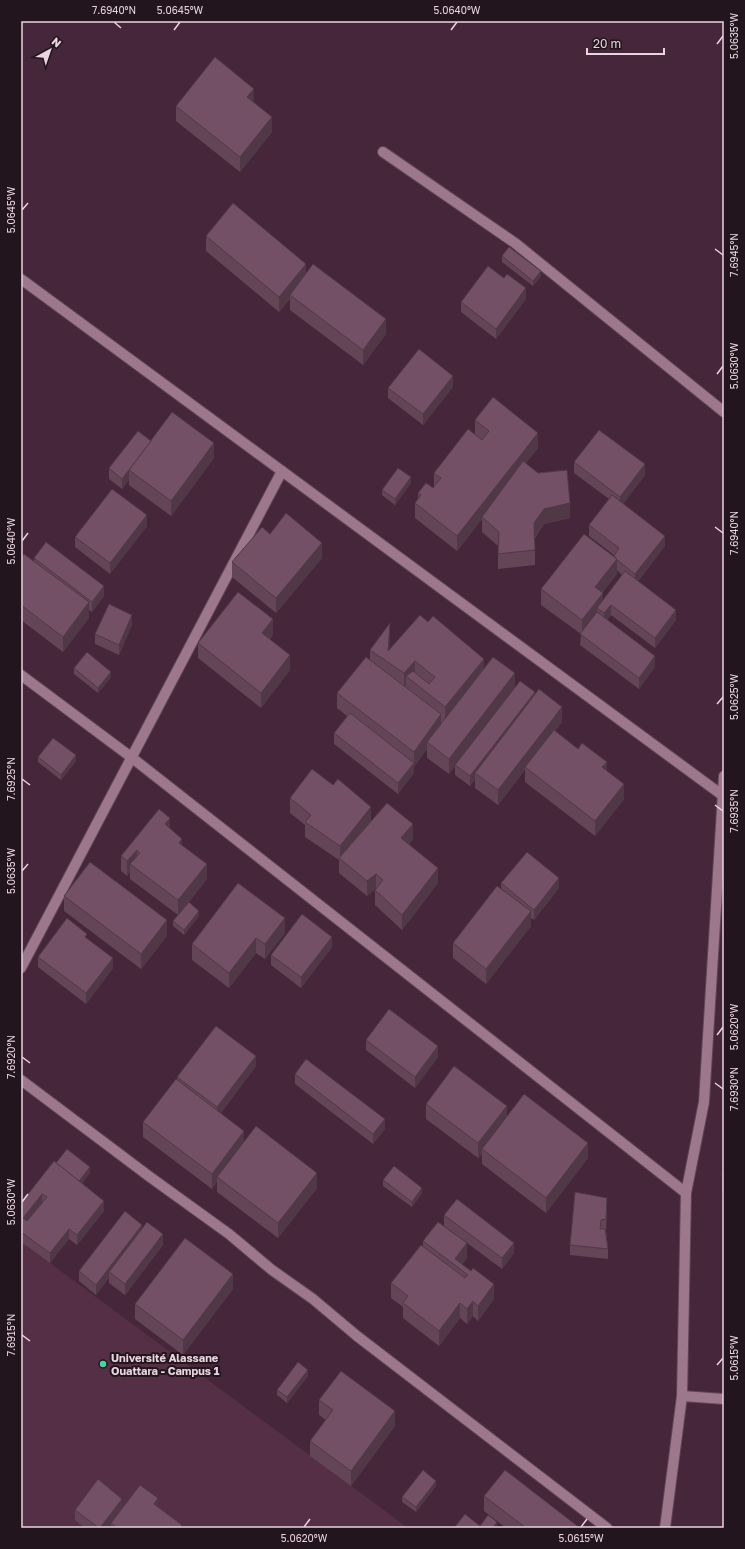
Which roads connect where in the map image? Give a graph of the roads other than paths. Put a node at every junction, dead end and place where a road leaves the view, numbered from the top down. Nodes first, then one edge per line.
1 (383, 152) dead end
2 (21, 279) edge
3 (724, 412) edge
4 (282, 471) junction
5 (21, 675) edge
6 (131, 757) junction
7 (724, 776) edge
8 (722, 795) junction
9 (21, 968) edge
10 (21, 1080) edge
11 (686, 1193) junction
12 (682, 1396) junction
13 (724, 1399) edge
14 (607, 1528) edge
15 (666, 1528) edge

1 - 3 street
2 - 4 street
4 - 6 street
4 - 8 street
5 - 6 street
6 - 9 street
6 - 11 street
7 - 8 street
8 - 11 street
10 - 14 street
11 - 12 street
12 - 13 street
12 - 15 street

